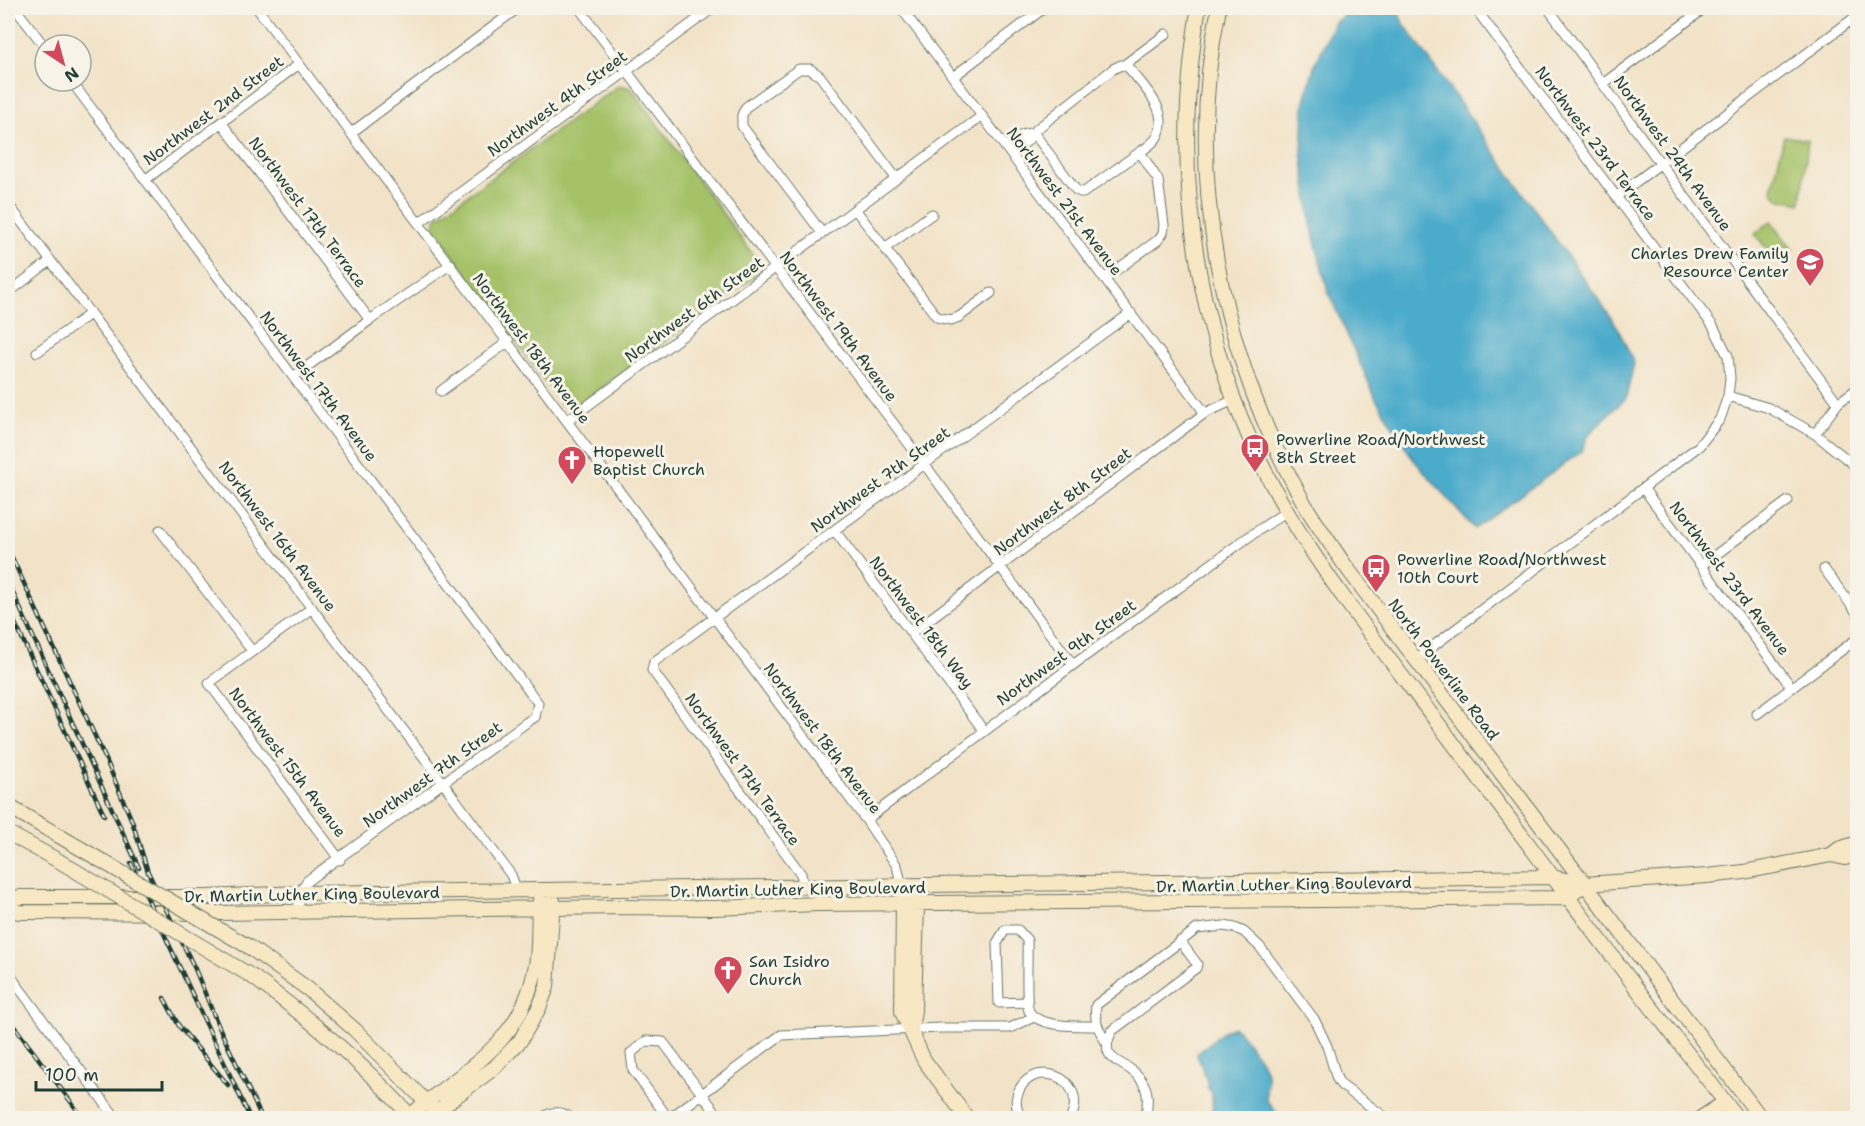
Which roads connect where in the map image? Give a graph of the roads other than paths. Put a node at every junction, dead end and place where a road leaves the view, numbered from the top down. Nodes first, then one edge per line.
1 (15, 8) edge
2 (257, 8) edge
3 (518, 8) edge
4 (579, 8) edge
5 (713, 8) edge
6 (901, 8) edge
7 (1044, 8) edge
8 (1199, 8) edge
9 (1219, 8) edge
10 (1475, 8) edge
11 (1548, 8) edge
12 (1705, 8) edge
13 (701, 11) edge
14 (1857, 15) edge
15 (34, 33) edge
16 (1166, 34) dead end
17 (299, 64) junction
18 (1124, 65) junction
19 (627, 70) junction
20 (953, 77) junction
21 (1604, 83) junction
22 (80, 93) edge
23 (982, 116) junction
24 (221, 122) junction
25 (1033, 132) junction
26 (351, 133) junction
27 (1188, 146) junction
28 (1009, 151) junction
29 (1140, 152) junction
30 (1660, 164) junction
31 (1208, 168) junction
32 (1189, 173) junction
33 (896, 178) junction
34 (145, 180) junction
35 (1208, 195) junction
36 (1617, 196) junction
37 (8, 204) edge
38 (855, 209) junction
39 (932, 214) dead end
40 (420, 222) junction
41 (822, 233) junction
42 (885, 248) junction
43 (50, 261) junction
44 (451, 264) junction
45 (775, 268) junction
46 (1104, 279) junction
47 (8, 293) edge
48 (991, 293) dead end
49 (90, 314) junction
50 (1131, 314) junction
51 (370, 320) junction
52 (509, 341) junction
53 (37, 352) dead end
54 (294, 377) junction
55 (1227, 379) junction
56 (1857, 388) edge
57 (441, 391) dead end
58 (1253, 395) junction
59 (1728, 396) junction
60 (1234, 400) junction
61 (1838, 403) junction
62 (1205, 413) junction
63 (1263, 418) junction
64 (568, 420) junction
65 (1815, 434) junction
66 (925, 465) junction
67 (1857, 468) edge
68 (1643, 488) junction
69 (1788, 501) dead end
70 (1287, 511) junction
71 (160, 530) dead end
72 (835, 531) junction
73 (1000, 565) junction
74 (1702, 565) junction
75 (1824, 569) dead end
76 (312, 608) junction
77 (1857, 614) edge
78 (715, 618) junction
79 (911, 633) junction
80 (1373, 635) junction
81 (1857, 638) edge
82 (252, 651) junction
83 (1416, 659) junction
84 (1072, 665) junction
85 (652, 670) joint
86 (1792, 688) junction
87 (537, 711) joint
88 (1757, 714) dead end
89 (984, 731) junction
90 (444, 784) junction
91 (8, 806) edge
92 (866, 820) junction
93 (8, 833) edge
94 (1857, 843) edge
95 (1831, 855) junction
96 (1857, 855) edge
97 (340, 860) junction
98 (1552, 877) junction
99 (1584, 884) junction
100 (902, 886) junction
101 (804, 888) junction
102 (547, 890) junction
103 (516, 891) junction
104 (300, 893) junction
105 (1568, 898) junction
106 (8, 901) edge
107 (910, 905) junction
108 (504, 908) junction
109 (539, 908) junction
110 (554, 908) junction
111 (8, 909) edge
112 (298, 910) junction
113 (1180, 941) junction
114 (8, 968) edge
115 (1028, 1002) junction
116 (1034, 1017) junction
117 (1097, 1026) junction
118 (912, 1030) junction
119 (1106, 1042) junction
120 (1704, 1075) junction
121 (1737, 1087) junction
122 (702, 1093) junction
123 (427, 1102) junction
124 (1725, 1102) junction
125 (437, 1117) edge
126 (411, 1118) edge
127 (116, 1119) edge
128 (542, 1119) edge
129 (571, 1119) edge
130 (669, 1119) edge
131 (720, 1119) edge
132 (967, 1119) edge
133 (1021, 1119) edge
134 (1071, 1119) edge
135 (1146, 1119) edge
136 (1386, 1119) edge
137 (1701, 1119) edge
138 (1737, 1119) edge
139 (1755, 1119) edge
140 (1761, 1119) edge

1 - 15 street
2 - 17 street, Northwest 18th Avenue
3 - 26 street
4 - 19 street, Northwest 19th Avenue
5 - 13 street, Northwest 4th Street
6 - 20 street, Northwest 21st Avenue
7 - 20 street
8 - 27 main road
9 - 31 main road, North Powerline Road
10 - 36 street, Northwest 23rd Terrace
11 - 21 street, Northwest 24th Avenue
12 - 21 street
13 - 19 street, Northwest 4th Street
14 - 30 street
16 - 18 street
17 - 24 street, Northwest 2nd Street
17 - 26 street, Northwest 18th Avenue
18 - 25 street
18 - 29 street
19 - 40 street, Northwest 4th Street
19 - 45 street, Northwest 19th Avenue
20 - 23 street, Northwest 21st Avenue
21 - 30 street, Northwest 24th Avenue
22 - 34 street, Northwest 17th Avenue
23 - 28 street, Northwest 21st Avenue
23 - 33 street, Northwest 6th Street
24 - 34 street, Northwest 2nd Street
24 - 51 street, Northwest 17th Terrace
25 - 28 street
25 - 29 street
26 - 40 street, Northwest 18th Avenue
27 - 31 main road
27 - 32 main road
28 - 46 street, Northwest 21st Avenue
29 - 46 street
30 - 36 street
30 - 61 street, Northwest 24th Avenue
31 - 35 main road, North Powerline Road
32 - 35 main road
32 - 55 main road
33 - 38 street, Northwest 6th Street
33 - 41 street
34 - 54 street, Northwest 17th Avenue
35 - 58 main road, North Powerline Road
36 - 59 street, Northwest 23rd Terrace
37 - 43 street, Northwest 16th Avenue
38 - 41 street, Northwest 6th Street
38 - 42 street
39 - 42 street
40 - 44 street, Northwest 18th Avenue
41 - 45 street, Northwest 6th Street
42 - 48 street
43 - 47 street
43 - 49 street, Northwest 16th Avenue
44 - 51 street
44 - 52 street, Northwest 18th Avenue
45 - 64 street, Northwest 6th Street
45 - 66 street, Northwest 19th Avenue
46 - 50 street, Northwest 21st Avenue
49 - 53 street
49 - 76 street, Northwest 16th Avenue
50 - 62 street, Northwest 21st Avenue
50 - 66 street, Northwest 7th Street
51 - 54 street
52 - 57 street
52 - 64 street, Northwest 18th Avenue
54 - 87 street, Northwest 17th Avenue
55 - 58 main road
55 - 60 main road
56 - 61 street
58 - 63 main road, North Powerline Road
59 - 65 street
59 - 68 street
60 - 62 street, Northwest 8th Street
60 - 63 main road
60 - 70 main road
61 - 65 street
62 - 73 street, Northwest 8th Street
63 - 83 main road, North Powerline Road
64 - 78 street, Northwest 18th Avenue
65 - 67 street
66 - 72 street, Northwest 7th Street
66 - 73 street, Northwest 19th Avenue
68 - 74 street, Northwest 23rd Avenue
68 - 83 street
69 - 74 street
70 - 80 main road
70 - 84 street, Northwest 9th Street
71 - 82 street
72 - 78 street, Northwest 7th Street
72 - 79 street, Northwest 18th Way
73 - 79 street, Northwest 8th Street
73 - 84 street, Northwest 19th Avenue
74 - 86 street, Northwest 23rd Avenue
75 - 77 street
76 - 82 street
76 - 90 street, Northwest 16th Avenue
78 - 85 street, Northwest 7th Street
78 - 92 street, Northwest 18th Avenue
79 - 89 street, Northwest 18th Way
80 - 83 main road
80 - 98 main road
81 - 86 street
82 - 97 street, Northwest 15th Avenue
83 - 99 main road, North Powerline Road
84 - 89 street, Northwest 9th Street
85 - 101 street, Northwest 17th Terrace
86 - 88 street
87 - 90 street, Northwest 7th Street
89 - 92 street, Northwest 9th Street
90 - 97 street, Northwest 7th Street
90 - 103 street, Northwest 16th Avenue
91 - 123 main road, bridge
92 - 100 street, Northwest 18th Avenue
93 - 126 main road, bridge
94 - 95 main road, Dr. Martin Luther King Boulevard
95 - 96 main road, Dr. Martin Luther King Boulevard
95 - 99 main road, Dr. Martin Luther King Boulevard
97 - 104 street, Northwest 7th Street
98 - 99 main road, Dr. Martin Luther King Boulevard
98 - 100 main road, Dr. Martin Luther King Boulevard
98 - 105 main road
99 - 105 main road
99 - 121 main road, North Powerline Road
100 - 101 main road, Dr. Martin Luther King Boulevard
100 - 107 main road
101 - 102 main road, Dr. Martin Luther King Boulevard
102 - 103 main road, Dr. Martin Luther King Boulevard
102 - 109 main road
102 - 110 main road
103 - 104 main road, Dr. Martin Luther King Boulevard
103 - 108 main road
104 - 106 main road, Dr. Martin Luther King Boulevard
104 - 112 street
105 - 107 main road, Dr. Martin Luther King Boulevard
105 - 120 main road
107 - 110 main road, Dr. Martin Luther King Boulevard
107 - 118 main road
108 - 109 main road, Dr. Martin Luther King Boulevard
108 - 112 main road, Dr. Martin Luther King Boulevard
109 - 110 main road, Dr. Martin Luther King Boulevard
109 - 123 main road
110 - 125 main road
111 - 112 main road, Dr. Martin Luther King Boulevard
113 - 117 street
113 - 119 street
113 - 136 street
114 - 127 street
115 - 115 street
115 - 116 street
116 - 117 street
116 - 118 street
117 - 119 street
118 - 122 street
118 - 132 main road
119 - 135 street
120 - 121 main road
120 - 124 main road
121 - 140 main road, North Powerline Road
122 - 130 street
122 - 130 street
122 - 131 street
123 - 125 main road
123 - 126 main road
124 - 137 main road
124 - 138 main road
124 - 139 main road
128 - 129 street
133 - 134 street

